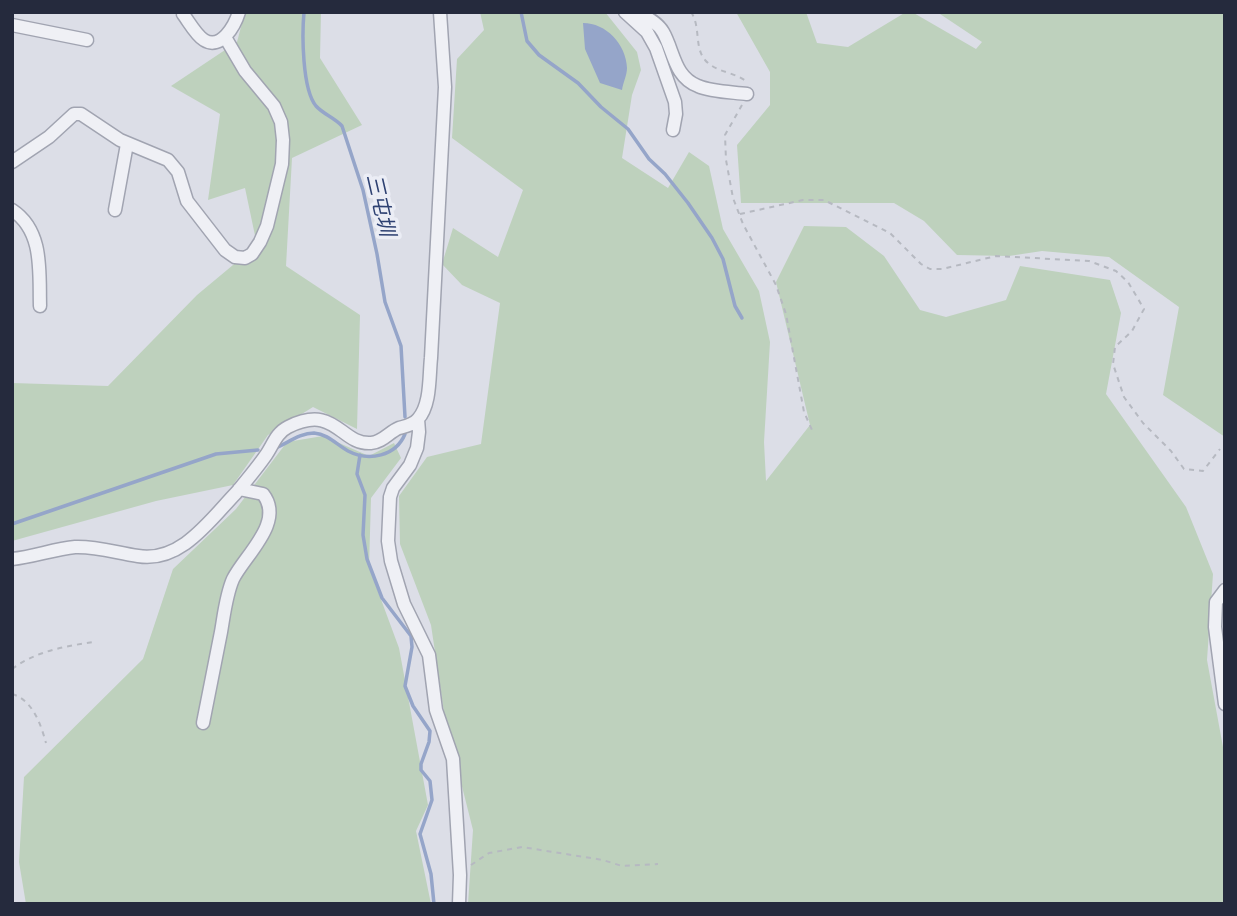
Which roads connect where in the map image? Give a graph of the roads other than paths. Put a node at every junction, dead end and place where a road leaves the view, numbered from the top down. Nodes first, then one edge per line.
1 (239, 12) edge
2 (440, 12) edge
3 (625, 12) edge
4 (637, 12) edge
5 (183, 14) edge
6 (12, 25) edge
7 (225, 37) junction
8 (87, 40) dead end
9 (747, 94) road end
10 (673, 130) dead end
11 (127, 144) junction
12 (12, 162) edge
13 (12, 209) edge
14 (115, 209) dead end
15 (40, 306) dead end
16 (418, 419) junction
17 (239, 489) junction
18 (12, 559) edge
19 (1225, 590) edge
20 (1225, 704) edge
21 (203, 723) dead end
22 (459, 904) edge

1 - 7 street
2 - 16 street
3 - 10 street
4 - 9 street
5 - 7 street
6 - 8 street
7 - 11 street
11 - 12 street
11 - 14 street
13 - 15 street
16 - 17 street
16 - 22 street
17 - 18 street
17 - 21 street
19 - 20 street

